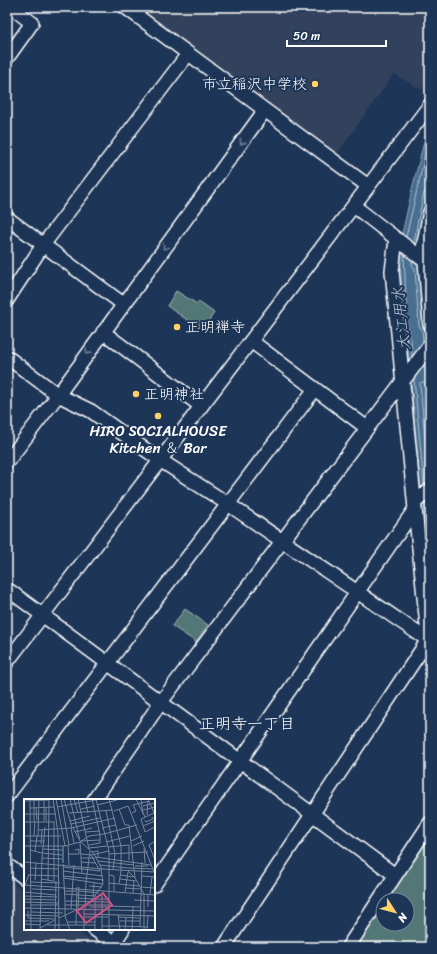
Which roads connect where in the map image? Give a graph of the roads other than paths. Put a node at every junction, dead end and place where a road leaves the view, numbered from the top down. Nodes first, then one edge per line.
1 (15, 7) edge
2 (124, 7) edge
3 (188, 54) junction
4 (7, 58) edge
5 (430, 105) edge
6 (265, 110) junction
7 (368, 186) junction
8 (354, 206) junction
9 (430, 212) edge
10 (7, 218) edge
11 (398, 240) junction
12 (43, 245) junction
13 (424, 260) edge
14 (7, 300) edge
15 (123, 304) junction
16 (430, 324) edge
17 (103, 332) junction
18 (251, 341) junction
19 (429, 347) edge
20 (7, 357) edge
21 (406, 376) junction
22 (315, 389) junction
23 (58, 395) junction
24 (201, 406) junction
25 (367, 428) junction
26 (160, 460) junction
27 (7, 462) edge
28 (420, 499) edge
29 (228, 504) junction
30 (282, 541) junction
31 (7, 589) edge
32 (357, 592) junction
33 (43, 615) junction
34 (428, 640) junction
35 (430, 655) edge
36 (7, 662) edge
37 (108, 663) junction
38 (161, 702) junction
39 (240, 761) junction
40 (7, 796) edge
41 (95, 799) edge
42 (312, 814) junction
43 (430, 823) edge
44 (7, 865) edge
45 (395, 875) junction
46 (24, 877) edge
47 (155, 884) edge
48 (95, 930) edge
49 (124, 930) edge
50 (116, 945) edge
51 (224, 947) edge
52 (348, 947) edge

1 - 4 street
2 - 3 street
3 - 6 street
3 - 12 street
5 - 7 street
6 - 7 street
6 -> 15 street
7 - 8 street
8 - 11 street
8 - 18 street
9 - 13 street
10 - 12 street
11 - 13 street
11 - 21 street
12 - 14 street
12 - 15 street
13 - 16 street
15 - 17 street
17 -> 23 street
17 - 24 street
18 - 22 street
18 - 24 street
19 - 21 street
20 - 23 street
21 - 25 street
21 - 28 street
22 - 25 street
22 - 29 street
23 - 26 street
23 - 27 street
24 - 26 street
25 - 30 street
26 - 29 street
26 - 33 street
28 - 32 street
28 - 34 street
29 - 30 street
29 - 37 street
30 - 32 street
30 - 38 street
31 - 33 street
32 - 34 street
32 - 39 street
33 - 36 street
33 - 37 street
34 - 35 street
34 - 42 street
37 - 38 street
37 - 40 street
38 - 39 street
38 - 41 street
39 - 42 street
39 - 47 street
42 - 45 street
42 - 51 street
43 - 45 street
44 - 46 street
45 - 52 street
48 - 50 street
49 - 50 street

